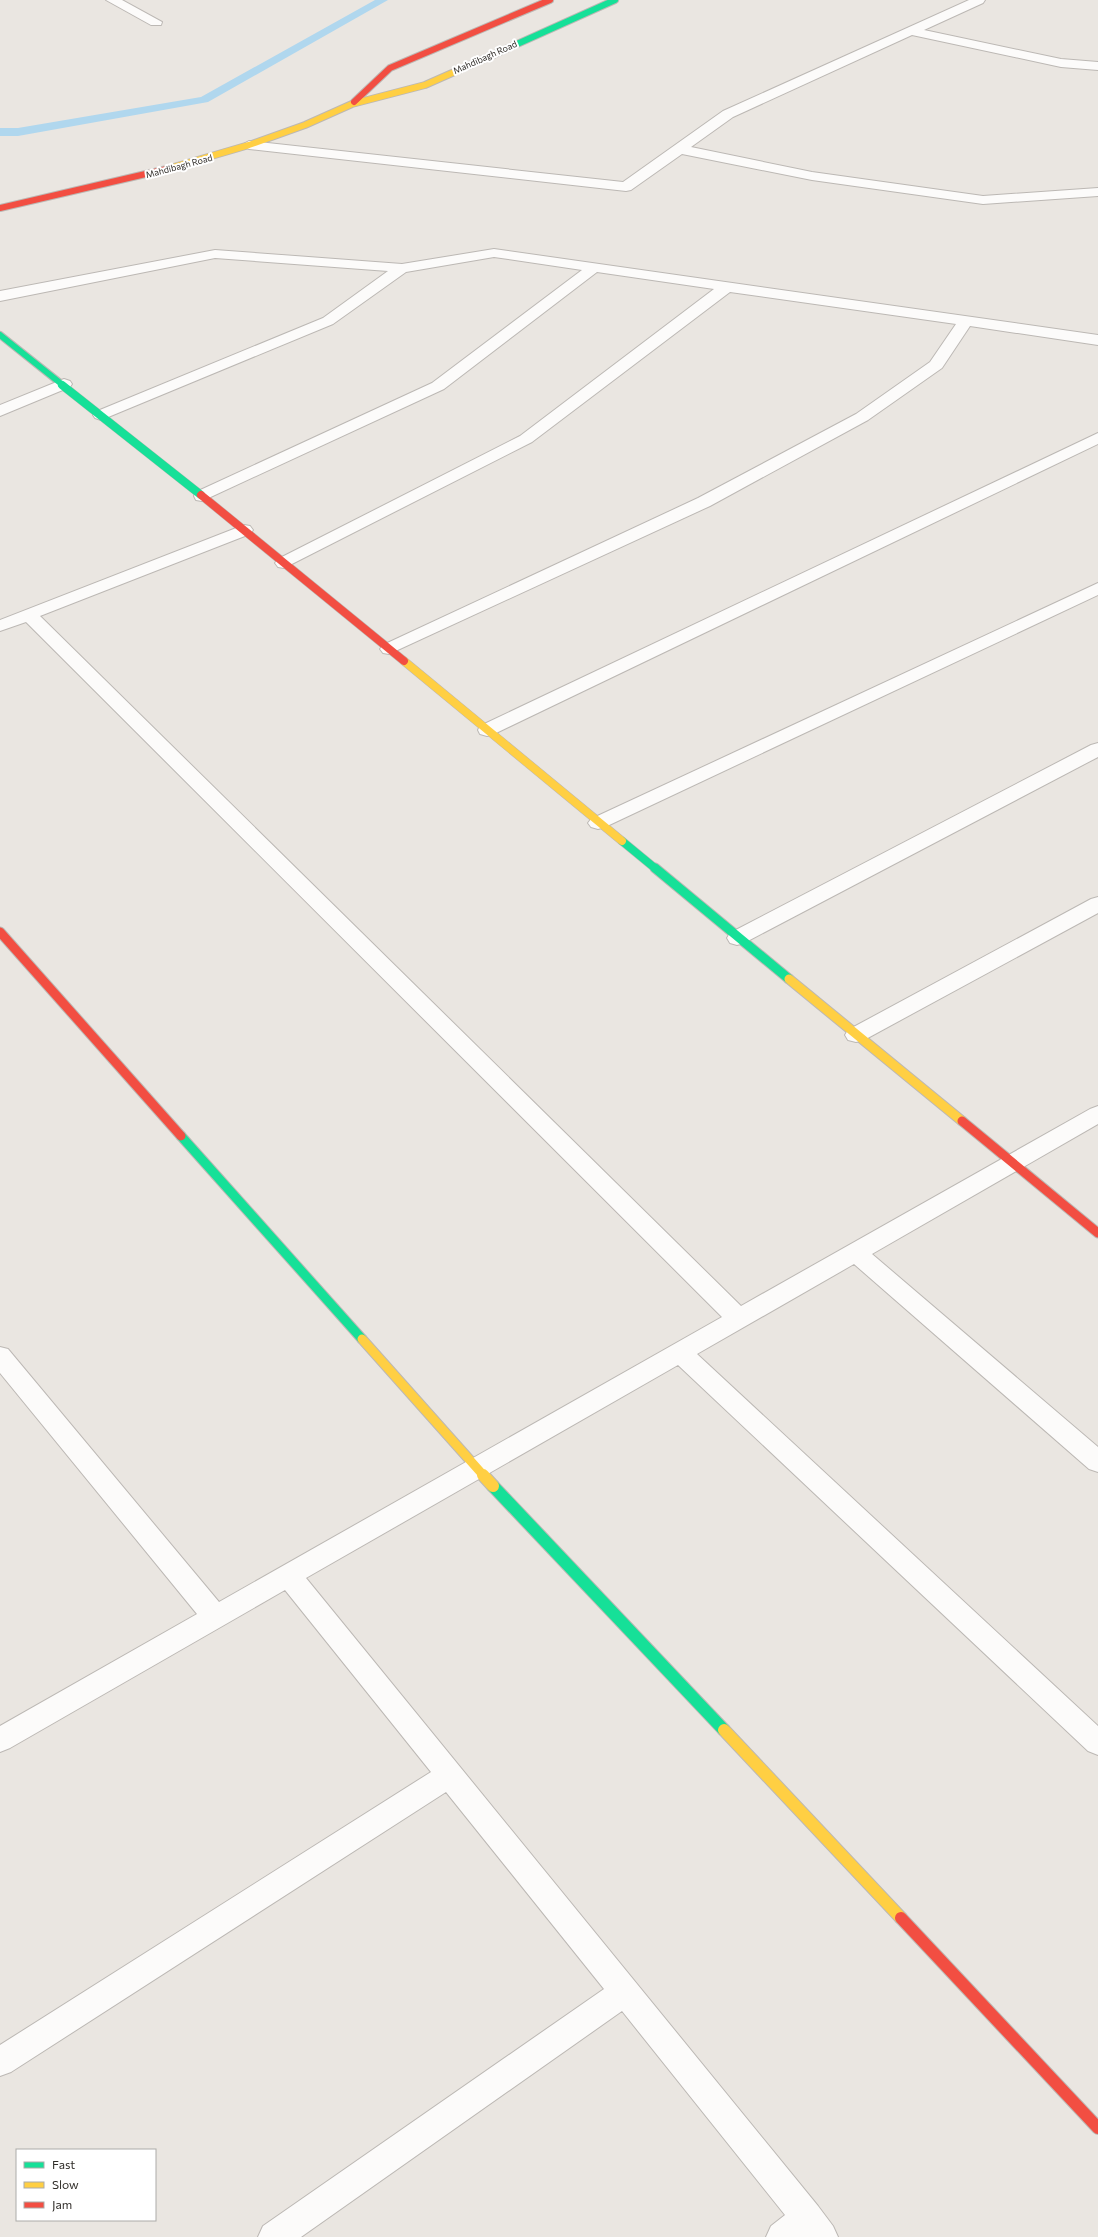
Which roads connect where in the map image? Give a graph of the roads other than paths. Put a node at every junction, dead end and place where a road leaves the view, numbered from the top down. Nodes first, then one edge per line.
1 (112, 0) edge
2 (550, 0) edge
3 (615, 0) edge
4 (979, 0) edge
5 (156, 22) dead end
6 (911, 31) junction
7 (1098, 66) edge
8 (352, 104) junction
9 (249, 146) junction
10 (679, 149) junction
11 (1098, 192) edge
12 (0, 208) edge
13 (595, 267) junction
14 (402, 268) junction
15 (728, 286) junction
16 (0, 296) edge
17 (966, 321) junction
18 (0, 335) edge
19 (1098, 340) edge
20 (64, 384) junction
21 (0, 411) edge
22 (101, 415) junction
23 (1098, 438) edge
24 (202, 496) junction
25 (244, 530) junction
26 (284, 563) junction
27 (1098, 588) edge
28 (29, 615) junction
29 (0, 626) edge
30 (389, 649) junction
31 (487, 730) junction
32 (1098, 749) edge
33 (598, 823) junction
34 (1098, 904) edge
35 (0, 932) edge
36 (737, 938) junction
37 (856, 1036) junction
38 (1098, 1114) edge
39 (1012, 1163) junction
40 (1098, 1233) edge
41 (856, 1253) junction
42 (739, 1319) junction
43 (681, 1353) junction
44 (0, 1356) edge
45 (1098, 1462) edge
46 (477, 1468) junction
47 (289, 1576) junction
48 (216, 1618) junction
49 (0, 1740) edge
50 (1098, 1743) edge
51 (451, 1774) junction
52 (625, 1992) junction
53 (0, 2062) edge
54 (1098, 2128) edge
55 (815, 2227) edge
56 (274, 2237) edge
57 (782, 2237) edge

1 - 5 street
2 - 8 street, Mahdibagh Road
3 - 8 street, Mahdibagh Road
4 - 6 street
6 - 7 street
6 - 10 street
8 - 9 street, Mahdibagh Road
9 - 10 street
9 - 12 street, Mahdibagh Road
10 - 11 street
13 - 14 street
13 - 15 street
13 - 24 street
14 - 16 street
14 - 22 street
15 - 17 street
15 - 26 street
17 - 19 street
17 - 30 street
18 - 20 street
20 - 21 street
20 - 22 street
22 - 24 street
23 - 31 street
24 - 25 street
25 - 26 street
25 - 28 street
26 - 30 street
27 - 33 street
28 - 29 street
28 - 42 street
30 - 31 street
31 - 33 street
32 - 36 street
33 - 36 street
34 - 37 street
35 - 46 street
36 - 37 street
37 - 39 street
38 - 39 street
39 - 40 street
39 - 41 street
41 - 42 street
41 - 45 street
42 - 43 street
43 - 46 street
43 - 50 street
44 - 48 street
46 - 47 street
46 - 54 street
47 - 48 street
47 - 51 street
48 - 49 street
51 - 52 street
51 - 53 street
52 - 55 street
52 - 56 street
55 - 57 street

